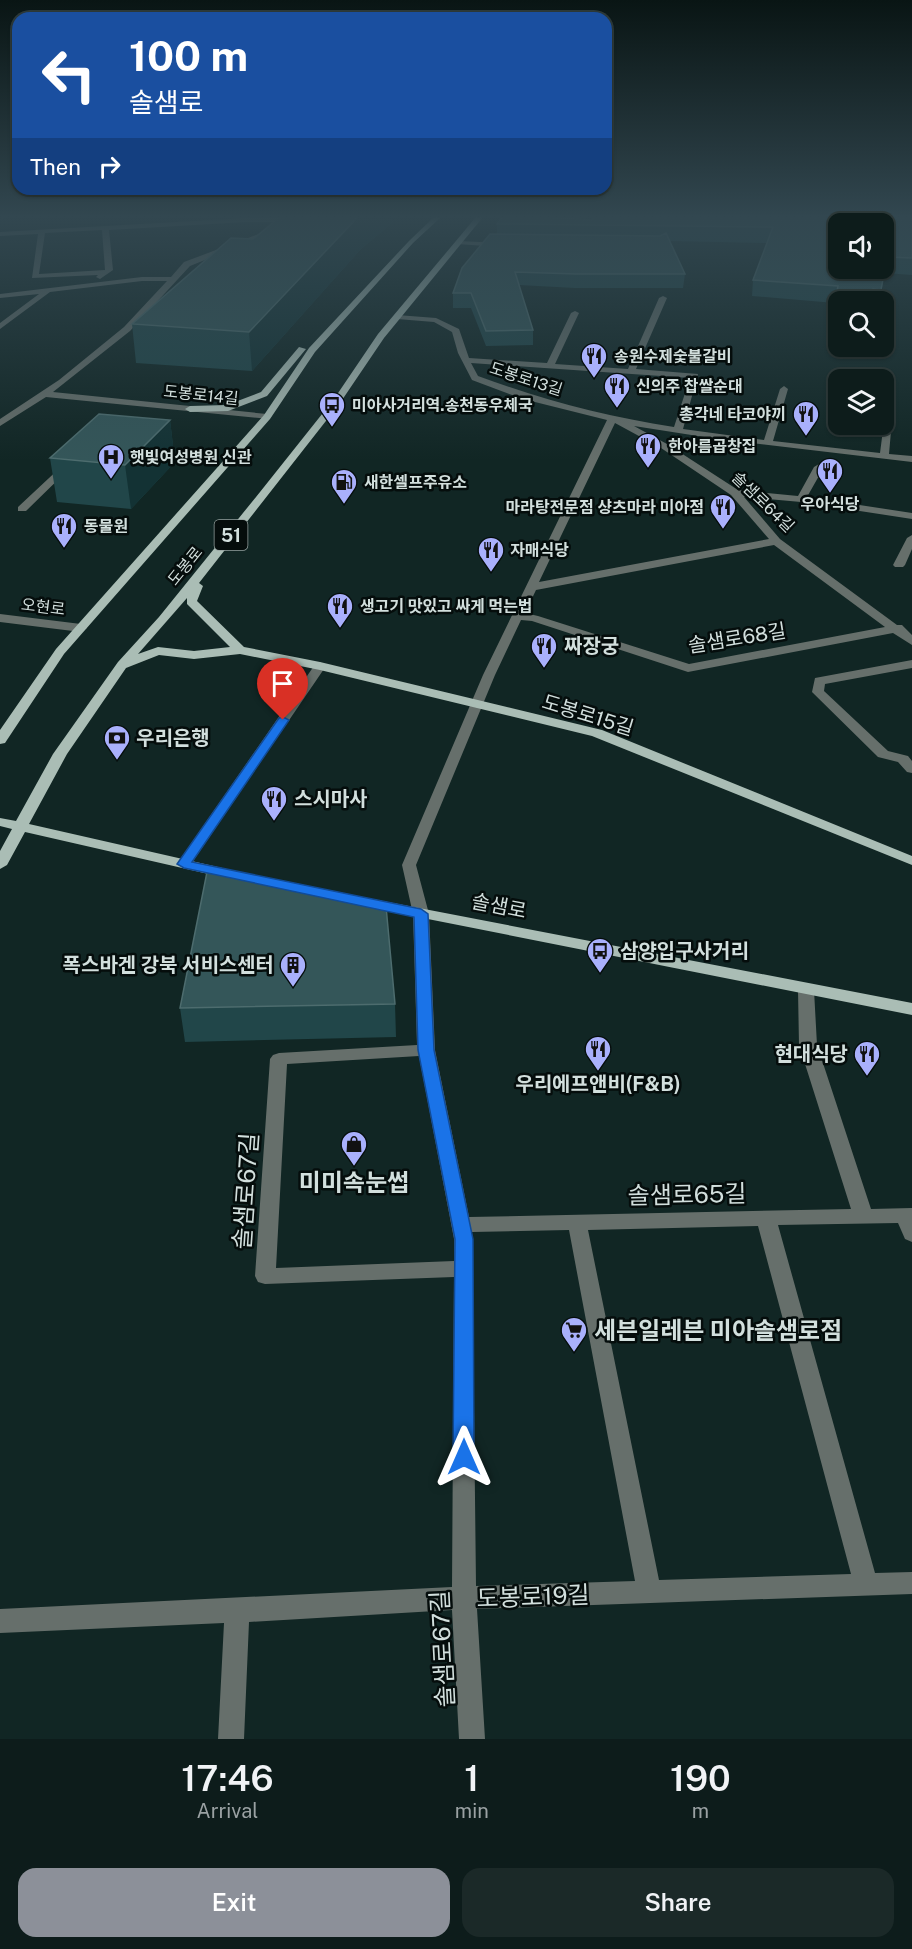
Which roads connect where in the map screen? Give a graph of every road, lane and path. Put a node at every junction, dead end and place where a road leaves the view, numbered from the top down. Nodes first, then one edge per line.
1 (38, 298) edge
2 (156, 298) edge
3 (358, 298) edge
4 (413, 298) edge
5 (663, 298) dead end
6 (575, 313) dead end
7 (397, 317) junction
8 (337, 321) junction
9 (0, 327) edge
10 (466, 360) junction
11 (550, 366) junction
12 (631, 372) junction
13 (784, 389) dead end
14 (44, 394) junction
15 (133, 403) junction
16 (190, 409) junction
17 (124, 411) dead end
18 (267, 417) junction
19 (613, 418) junction
20 (0, 423) edge
21 (678, 430) junction
22 (887, 435) edge
23 (768, 442) junction
24 (884, 456) junction
25 (76, 457) edge
26 (912, 459) edge
27 (819, 467) dead end
28 (735, 493) junction
29 (801, 499) junction
30 (22, 509) dead end
31 (912, 516) edge
32 (912, 538) edge
33 (776, 541) junction
34 (899, 565) dead end
35 (202, 572) junction
36 (532, 587) junction
37 (518, 616) junction
38 (0, 618) edge
39 (81, 628) junction
40 (898, 628) junction
41 (912, 641) edge
42 (240, 650) junction
43 (912, 664) edge
44 (122, 665) junction
45 (320, 666) junction
46 (478, 705) junction
47 (0, 740) edge
48 (912, 769) edge
49 (0, 822) edge
50 (21, 827) junction
51 (912, 861) edge
52 (0, 864) edge
53 (184, 864) junction
54 (239, 876) edge
55 (348, 899) edge
56 (421, 914) junction
57 (806, 990) junction
58 (912, 1009) edge
59 (426, 1050) junction
60 (863, 1215) junction
61 (908, 1215) edge
62 (766, 1218) junction
63 (577, 1222) junction
64 (463, 1226) junction
65 (912, 1234) edge
66 (463, 1269) junction
67 (912, 1583) edge
68 (866, 1585) junction
69 (649, 1592) junction
70 (464, 1598) junction
71 (237, 1611) junction
72 (0, 1621) edge
73 (231, 1739) edge
74 (472, 1739) edge

1 - 9 street
2 - 14 street
3 - 8 main road, 도봉로 / 51
4 - 7 main road, 도봉로 / 51
5 - 12 street
6 - 11 street
7 - 10 street, 도봉로13길
7 - 35 main road, 도봉로 / 51
8 - 16 main road
8 - 18 main road, 도봉로 / 51
10 - 11 street
10 - 19 street, 도봉로13길
11 - 12 street
12 - 21 street
13 - 23 street
14 - 15 street, 도봉로14길
14 - 20 street
15 - 16 street, 도봉로14길
15 - 17 street
16 - 18 street, 도봉로14길
18 - 39 main road, 도봉로 / 51
19 - 21 street, 도봉로13길
19 - 28 street, 솔샘로64길
19 - 36 street
21 - 23 street, 도봉로13길
22 - 24 street
23 - 24 street, 도봉로13길
24 - 26 street, 도봉로13길
25 - 30 street
27 - 29 street
28 - 29 street
28 - 33 street, 솔샘로64길
29 - 31 street
32 - 34 street
33 - 36 street
33 - 40 street, 솔샘로64길
35 - 42 main road
35 - 44 main road, 도봉로 / 51
36 - 37 street
37 - 40 street, 솔샘로68길
37 - 46 street
38 - 39 street, 오현로
39 - 47 main road, 도봉로 / 51
40 - 41 street, 솔샘로64길
42 - 44 main road, 도봉로15길
42 - 45 main road, 도봉로15길
43 - 48 street
44 - 50 main road, 도봉로 / 51
45 - 46 main road, 도봉로15길
45 - 53 street
46 - 51 main road, 도봉로15길
46 - 56 street
49 - 50 main road
50 - 52 main road, 도봉로 / 51
50 - 53 main road
53 - 54 main road
55 - 56 main road, 솔샘로
56 - 57 main road, 솔샘로
56 - 59 street, 솔샘로67길
57 - 58 main road, 솔샘로
57 - 60 street
59 - 64 street, 솔샘로67길
59 - 66 street, 솔샘로67길
60 - 61 street, 솔샘로65길
60 - 62 street, 솔샘로65길
61 - 65 street
62 - 63 street, 솔샘로65길
62 - 68 street
63 - 64 street, 솔샘로65길
63 - 69 street
64 - 66 street, 솔샘로67길
66 - 70 street, 솔샘로67길
67 - 68 street, 도봉로19길
68 - 69 street, 도봉로19길
69 - 70 street, 도봉로19길
70 - 71 street, 도봉로19길
70 - 74 street, 솔샘로67길
71 - 72 street, 도봉로19길
71 - 73 street

